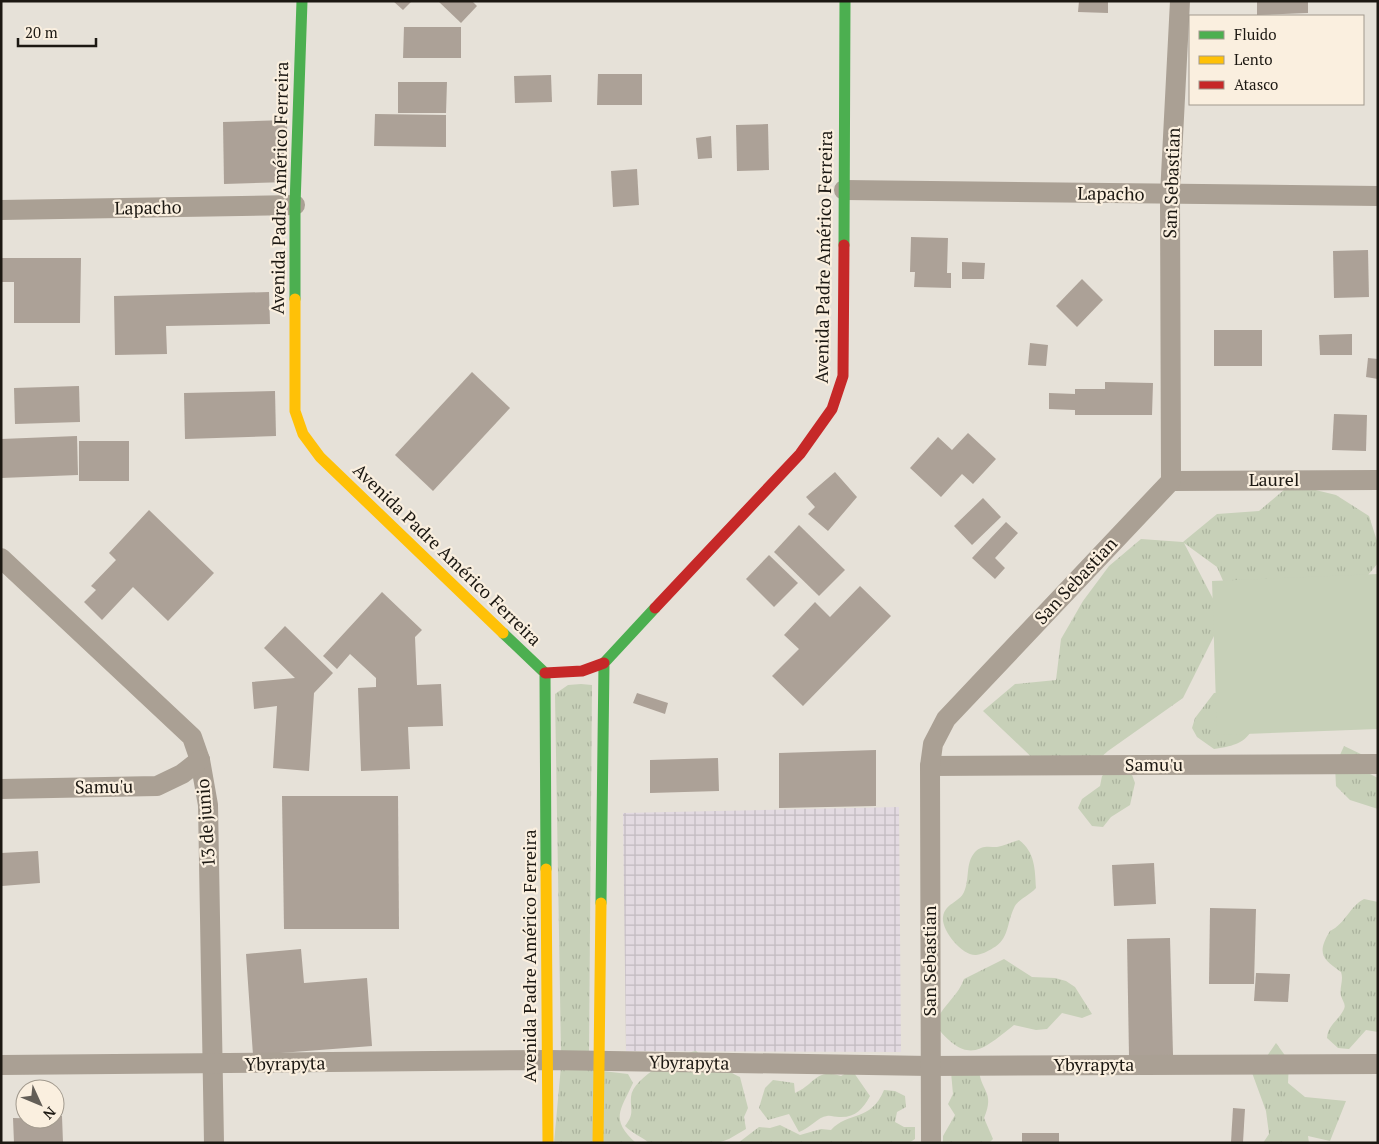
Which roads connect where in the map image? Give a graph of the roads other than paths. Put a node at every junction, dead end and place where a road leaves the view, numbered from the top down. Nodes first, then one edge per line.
1 (302, 1) edge
2 (845, 1) edge
3 (1180, 1) edge
4 (844, 190) junction
5 (1170, 195) junction
6 (1378, 196) edge
7 (295, 205) junction
8 (1, 210) edge
9 (1378, 480) edge
10 (1171, 481) junction
11 (1, 558) edge
12 (604, 663) junction
13 (545, 673) junction
14 (200, 760) junction
15 (1378, 764) edge
16 (930, 766) junction
17 (1, 789) edge
18 (548, 1060) junction
19 (598, 1062) junction
20 (1378, 1064) edge
21 (1, 1065) edge
22 (214, 1065) junction
23 (930, 1066) junction
24 (214, 1143) edge
25 (548, 1143) edge
26 (598, 1143) edge
27 (931, 1143) edge

1 - 7 street, Avenida Padre Américo Ferreira
2 - 4 street, Avenida Padre Américo Ferreira
3 - 5 street, San Sebastian
4 - 5 street, Lapacho
4 - 12 street, Avenida Padre Américo Ferreira
5 - 6 street, Lapacho
5 - 10 street, San Sebastian
7 - 8 street, Lapacho
7 - 13 street, Avenida Padre Américo Ferreira
9 - 10 street, Laurel
10 - 16 street, San Sebastian
11 - 14 street, 13 de junio
12 - 13 street
12 - 19 street
13 - 18 street, Avenida Padre Américo Ferreira
14 - 17 street, Samu'u
14 - 22 street, 13 de junio
15 - 16 street, Samu'u
16 - 23 street, San Sebastian
18 - 19 street, Ybyrapyta
18 - 22 street, Ybyrapyta
18 - 25 street, Avenida Padre Américo Ferreira
19 - 23 street, Ybyrapyta
19 - 26 street
20 - 23 street, Ybyrapyta
21 - 22 street, Ybyrapyta
22 - 24 street, 13 de junio
23 - 27 street, San Sebastian

